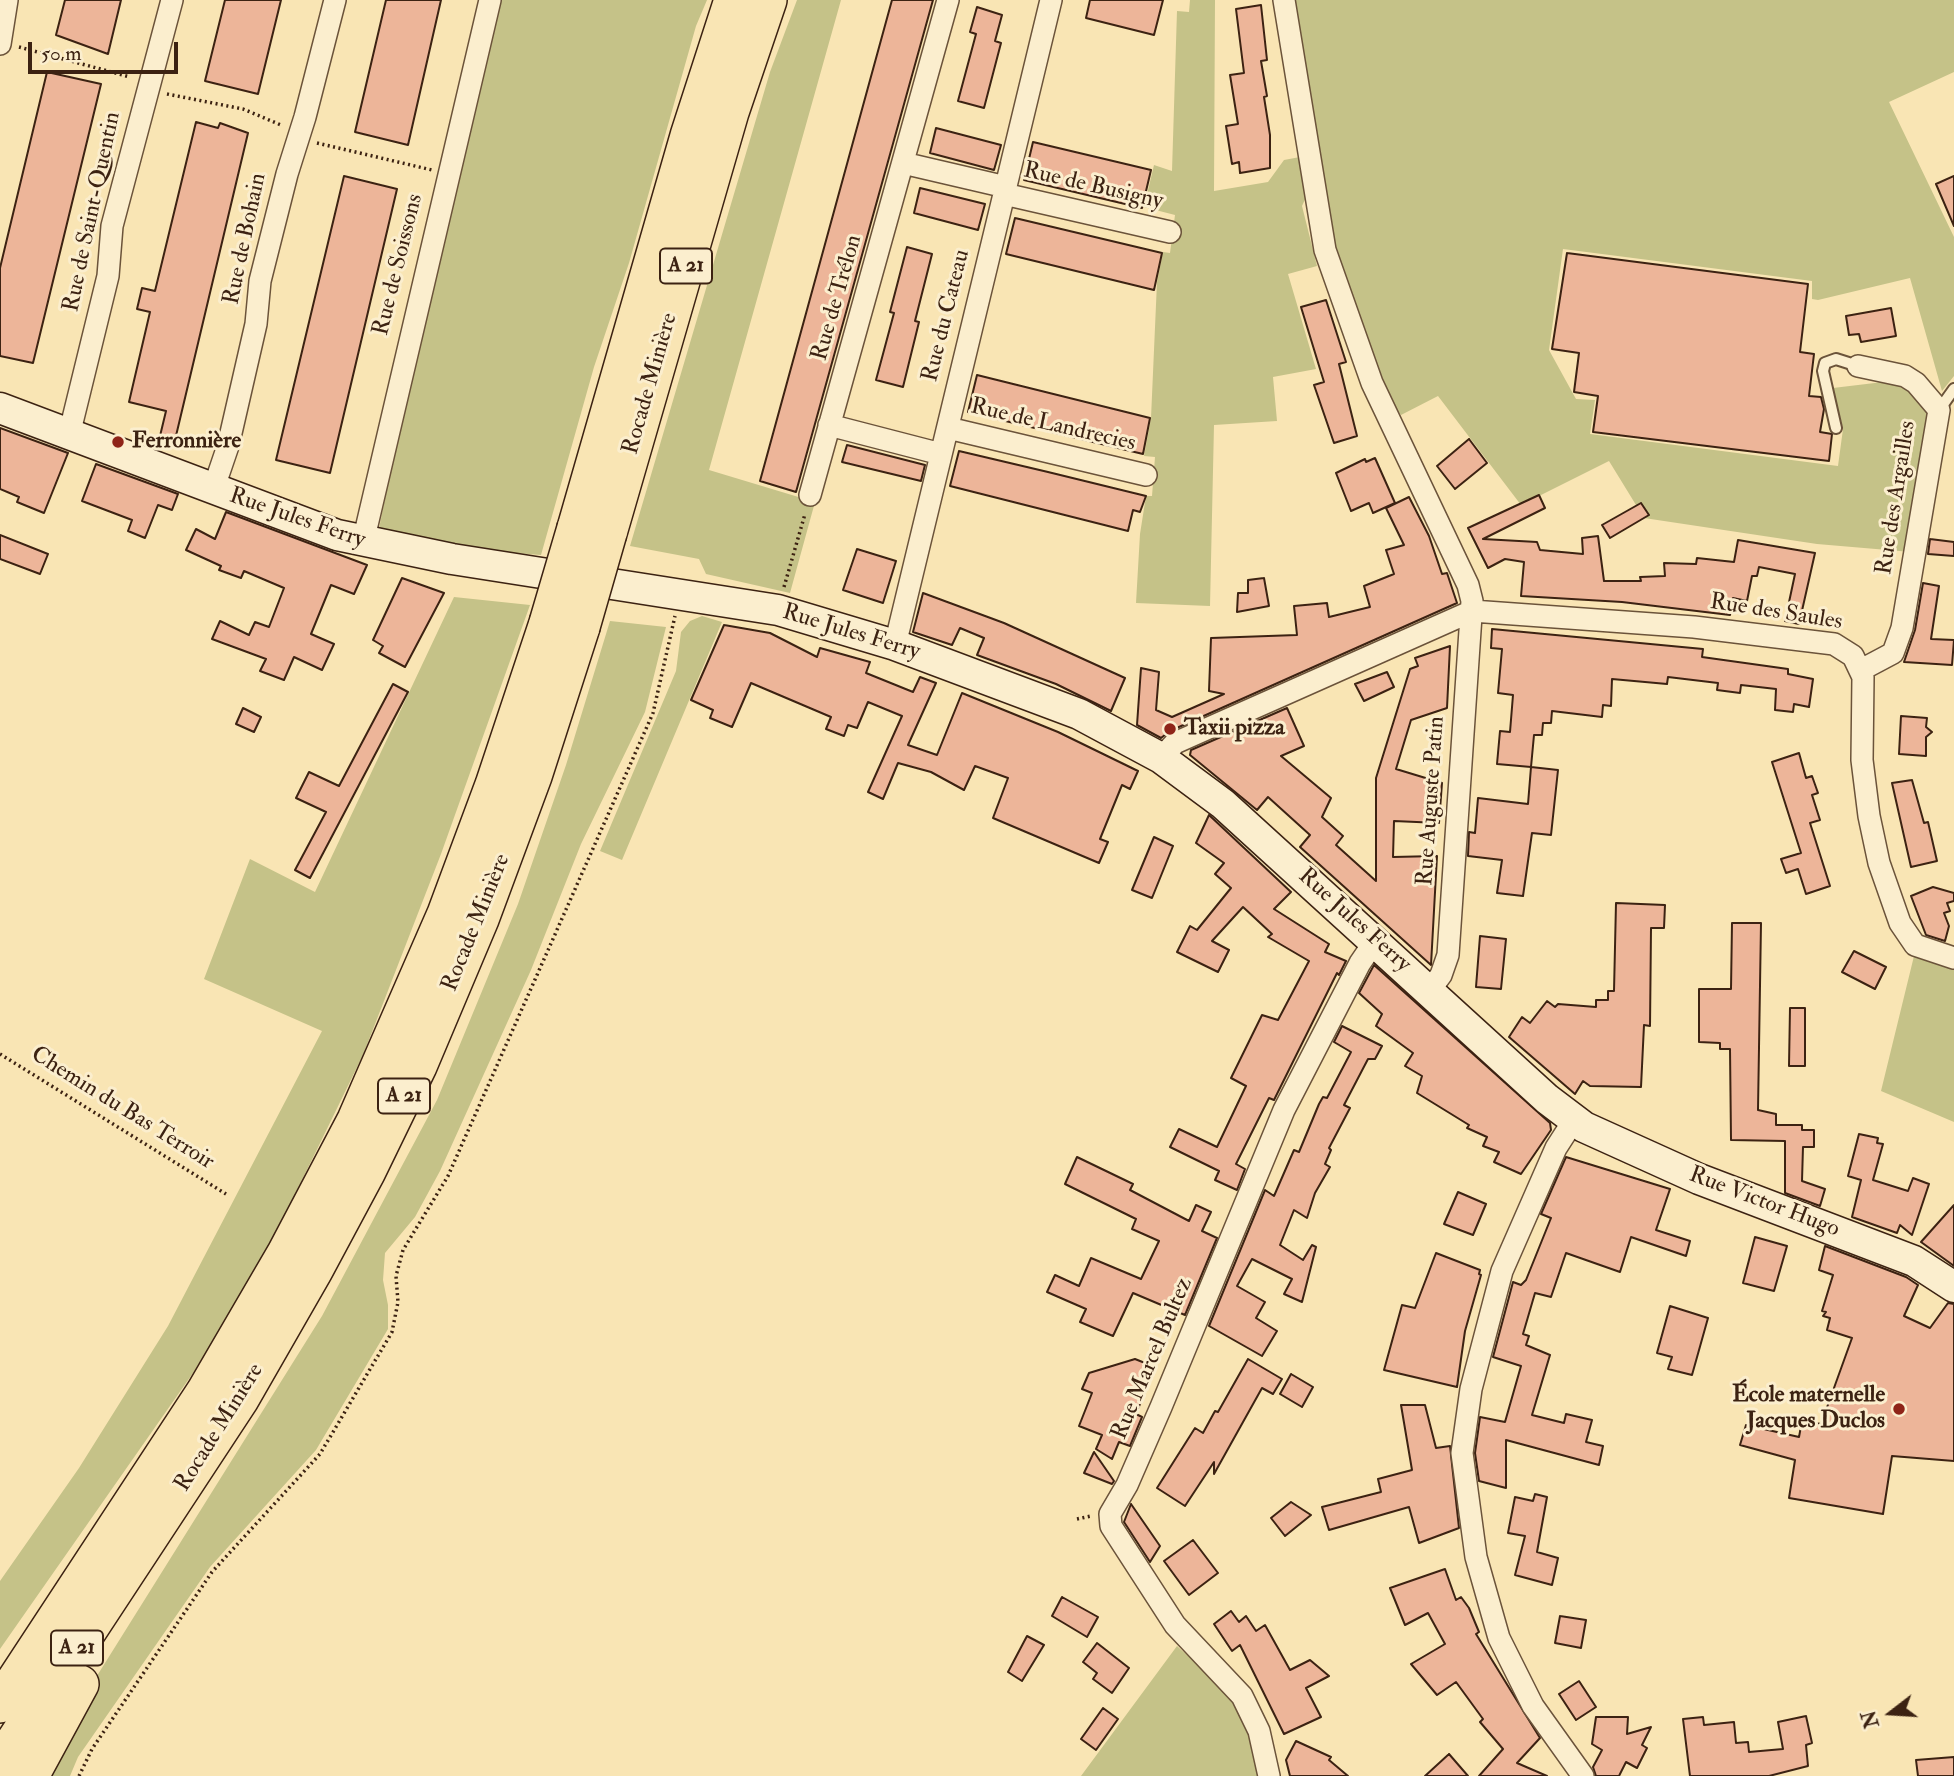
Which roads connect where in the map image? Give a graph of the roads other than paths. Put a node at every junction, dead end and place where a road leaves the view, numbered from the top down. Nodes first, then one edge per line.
1 (7, 0) edge
2 (172, 0) edge
3 (335, 0) edge
4 (490, 0) edge
5 (733, 0) edge
6 (768, 0) edge
7 (948, 0) edge
8 (1051, 0) edge
9 (1284, 0) edge
10 (0, 43) edge
11 (903, 163) junction
12 (1005, 190) junction
13 (1170, 232) dead end
14 (1858, 366) joint
15 (1954, 389) edge
16 (0, 408) edge
17 (1939, 410) junction
18 (830, 425) junction
19 (948, 428) junction
20 (1836, 428) dead end
21 (69, 435) junction
22 (941, 454) junction
23 (1146, 475) dead end
24 (213, 490) junction
25 (810, 495) road end
26 (592, 531) junction
27 (363, 542) junction
28 (1472, 611) junction
29 (564, 625) junction
30 (895, 645) junction
31 (1861, 670) junction
32 (1161, 758) junction
33 (1375, 941) junction
34 (1954, 958) edge
35 (1430, 990) junction
36 (1574, 1120) junction
37 (1954, 1287) edge
38 (138, 1496) junction
39 (155, 1532) junction
40 (0, 1665) edge
41 (0, 1704) edge
42 (0, 1764) edge
43 (30, 1776) edge
44 (1269, 1776) edge
45 (1583, 1776) edge

1 - 10 street
2 - 21 street, Rue de Saint-Quentin
3 - 24 street, Rue de Bohain
4 - 27 street, Rue de Soissons
5 - 26 highway, Rocade Minière / A 21
6 - 26 highway, Rocade Minière / A 21
7 - 11 street, Rue de Trélon
8 - 12 street, Rue du Cateau
9 - 28 street, Rue Auguste Patin
11 - 12 street, Rue de Busigny
11 - 18 street, Rue de Trélon
12 - 13 street, Rue de Busigny
12 - 19 street, Rue du Cateau
14 - 17 street, Rue des Argailles
14 - 20 lane
15 - 17 lane
16 - 21 street, Rue Jules Ferry
17 - 31 street, Rue des Argailles
18 - 22 street
18 - 25 street, Rue de Trélon
19 - 22 street, Rue du Cateau
19 - 23 street, Rue de Landrecies
21 - 24 street, Rue Jules Ferry
22 - 30 street, Rue du Cateau
24 - 27 street, Rue Jules Ferry
26 - 29 highway, Rocade Minière / A 21, bridge
27 - 30 street, Rue Jules Ferry
28 - 31 street, Rue des Saules
28 - 32 street
28 - 35 street, Rue Auguste Patin
29 - 38 highway, Rocade Minière / A 21
29 - 39 highway, Rocade Minière / A 21
30 - 32 street, Rue Jules Ferry
31 - 34 street
32 - 33 street, Rue Jules Ferry
33 - 35 street, Rue Jules Ferry
33 - 44 street, Rue Marcel Bultez
35 - 36 street, Rue Jules Ferry
36 - 37 street, Rue Victor Hugo
36 - 45 street
38 - 40 highway
38 - 41 highway, Rocade Minière / A 21
39 - 42 highway, Rocade Minière / A 21
39 - 43 highway

